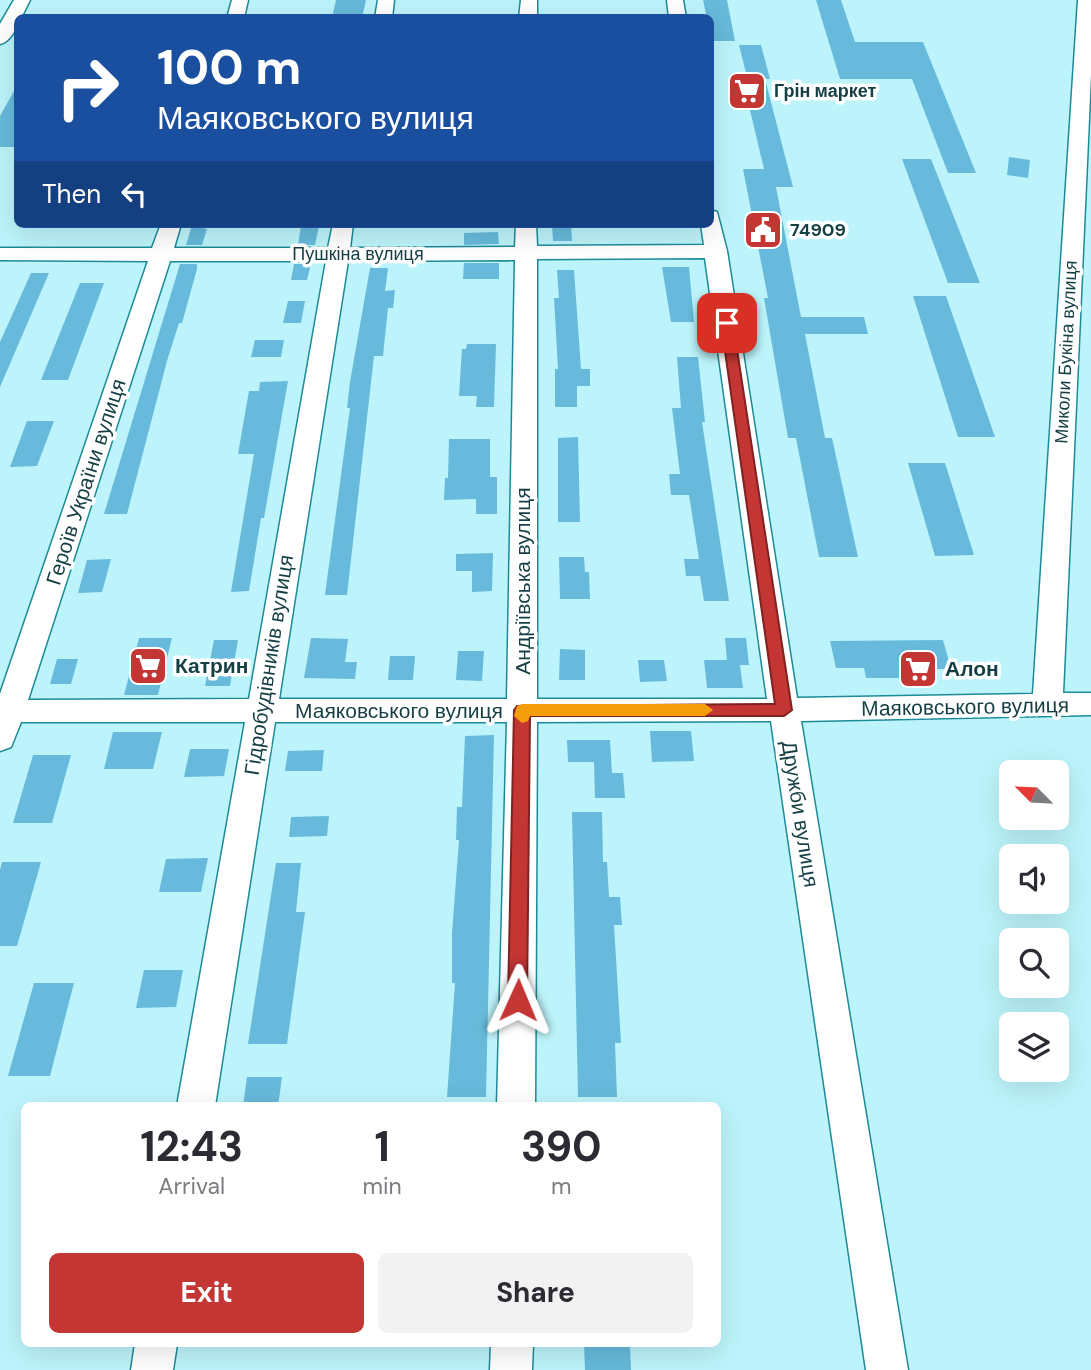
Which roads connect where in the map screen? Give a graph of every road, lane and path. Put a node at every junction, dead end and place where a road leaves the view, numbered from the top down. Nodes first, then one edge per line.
1 (1087, 4) edge
2 (14, 14) edge
3 (0, 39) edge
4 (1087, 46) edge
5 (170, 228) edge
6 (341, 228) edge
7 (526, 228) edge
8 (712, 228) edge
9 (716, 251) junction
10 (525, 253) junction
11 (0, 254) edge
12 (161, 254) junction
13 (337, 255) junction
14 (1091, 704) edge
15 (1047, 705) junction
16 (522, 710) junction
17 (784, 710) junction
18 (261, 711) junction
19 (3, 720) edge
20 (196, 1102) edge
21 (516, 1102) edge
22 (156, 1347) edge
23 (512, 1347) edge
24 (152, 1370) edge
25 (512, 1370) edge
26 (887, 1370) edge

1 - 4 street, Миколи Букіна вулиця
2 - 3 street
4 - 15 street, Миколи Букіна вулиця
5 - 12 street, Героїв України вулиця
6 - 13 street, Гідробудівників вулиця
7 - 10 street, Андріївська вулиця
8 - 9 street, Дружби вулиця
9 - 10 street, Пушкіна вулиця
9 - 17 street, Дружби вулиця
10 - 13 street, Пушкіна вулиця
10 - 16 street, Андріївська вулиця
11 - 12 street, Пушкіна вулиця
12 - 13 street, Пушкіна вулиця
12 - 19 street, Героїв України вулиця
13 - 18 street, Гідробудівників вулиця
14 - 15 street, Маяковського вулиця
15 - 17 street, Маяковського вулиця
16 - 17 street, Маяковського вулиця
16 - 18 street, Маяковського вулиця
16 - 21 street, Андріївська вулиця
17 - 26 street, Дружби вулиця
18 - 19 street, Маяковського вулиця
18 - 20 street, Гідробудівників вулиця
22 - 24 street
23 - 25 street

